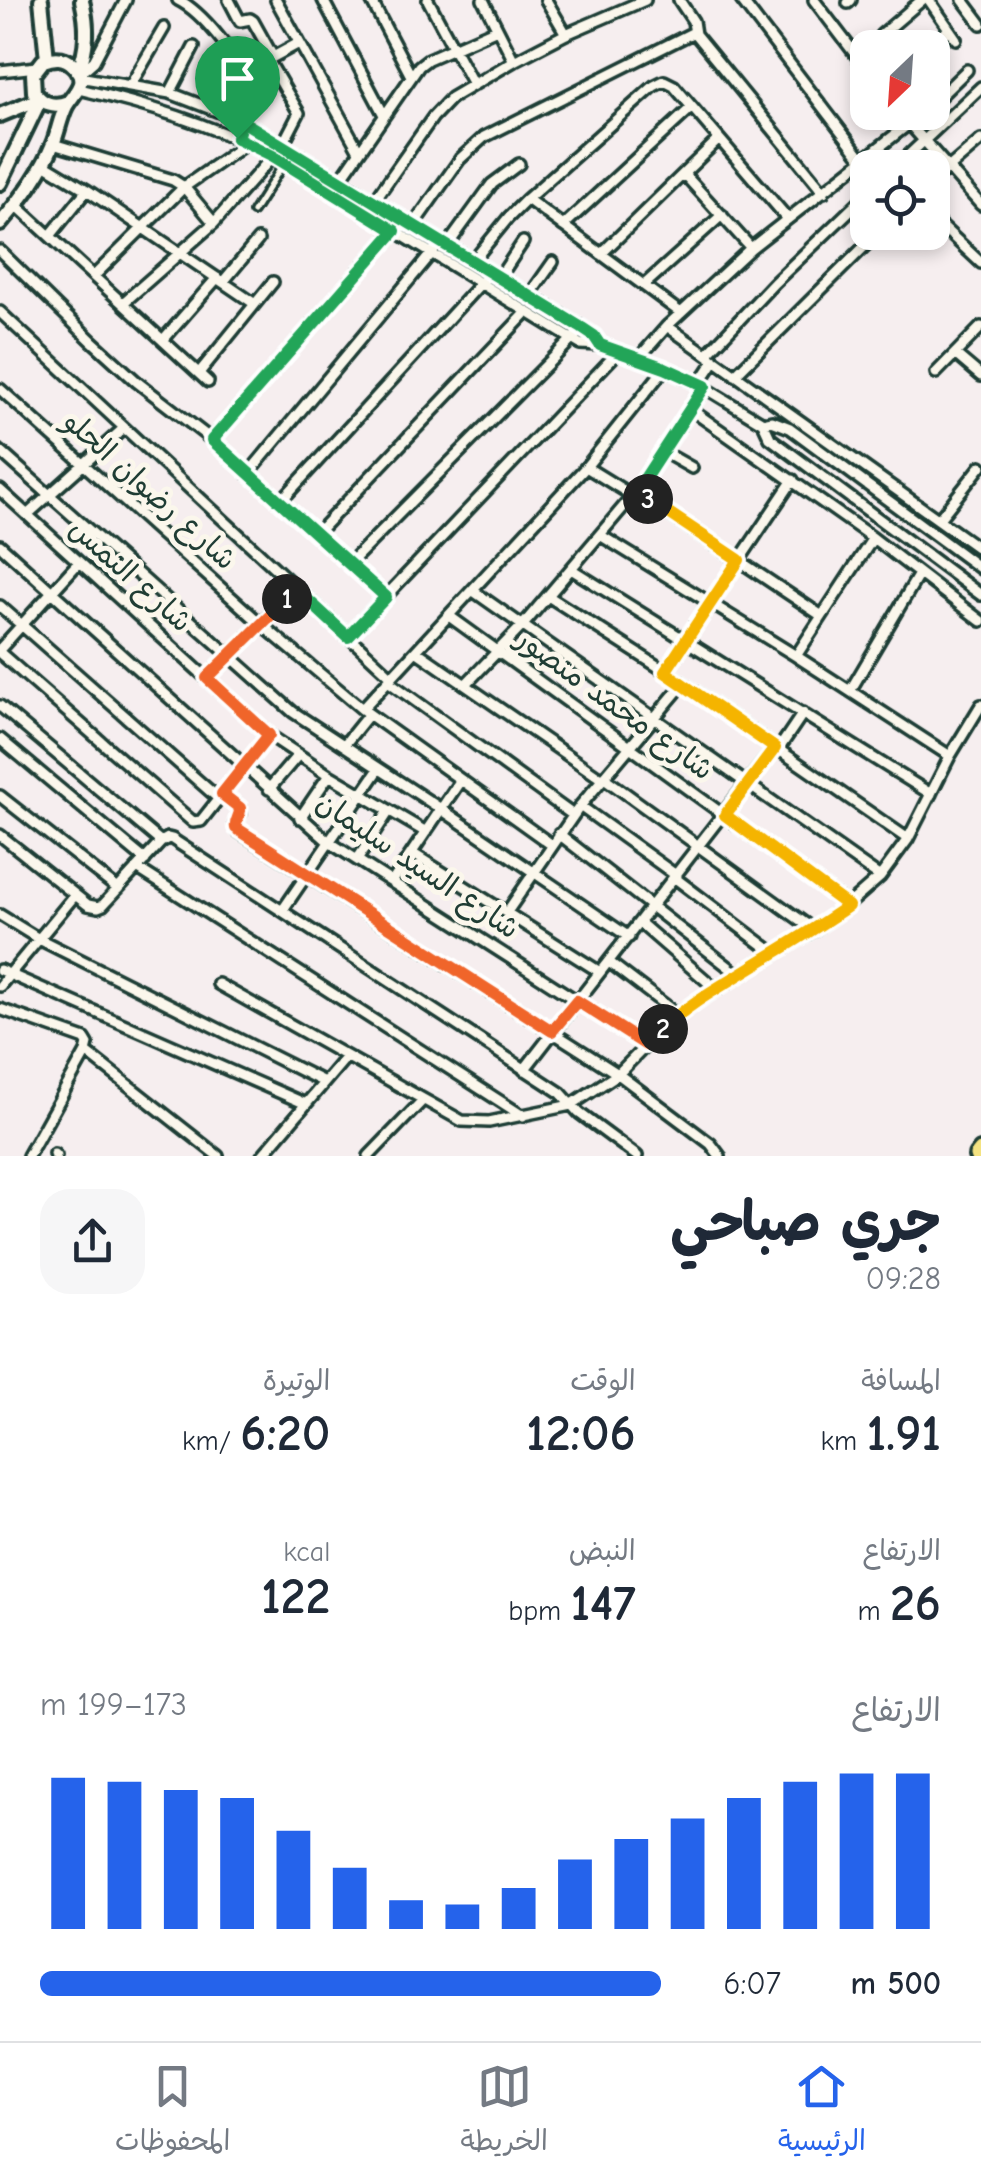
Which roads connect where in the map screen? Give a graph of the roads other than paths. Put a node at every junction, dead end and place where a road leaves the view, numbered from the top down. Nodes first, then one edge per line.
1 (41, 0) edge
2 (82, 0) edge
3 (126, 0) edge
4 (178, 0) edge
5 (276, 0) edge
6 (323, 0) edge
7 (371, 0) edge
8 (428, 0) edge
9 (483, 0) edge
10 (546, 0) edge
11 (612, 0) edge
12 (645, 0) edge
13 (741, 0) edge
14 (814, 0) edge
15 (926, 0) edge
16 (963, 0) edge
17 (683, 1) edge
18 (233, 2) edge
19 (618, 12) junction
20 (981, 24) edge
21 (164, 28) dead end
22 (498, 28) junction
23 (949, 29) joint
24 (886, 30) edge
25 (694, 32) junction
26 (566, 34) junction
27 (956, 40) dead end
28 (299, 44) junction
29 (194, 47) dead end
30 (850, 47) edge
31 (453, 48) junction
32 (271, 59) junction
33 (514, 60) junction
34 (42, 63) junction
35 (967, 70) dead end
36 (0, 72) edge
37 (242, 74) junction
38 (411, 76) junction
39 (79, 78) junction
40 (472, 84) junction
41 (130, 86) junction
42 (950, 87) edge
43 (981, 87) edge
44 (170, 92) junction
45 (40, 99) junction
46 (68, 102) junction
47 (692, 106) junction
48 (0, 115) edge
49 (384, 115) junction
50 (242, 121) junction
51 (904, 130) edge
52 (912, 130) edge
53 (237, 138) junction
54 (719, 139) junction
55 (981, 140) edge
56 (922, 142) junction
57 (248, 143) junction
58 (53, 144) junction
59 (283, 144) junction
60 (861, 150) edge
61 (878, 150) edge
62 (914, 150) edge
63 (930, 150) edge
64 (359, 151) junction
65 (273, 156) junction
66 (284, 163) junction
67 (44, 164) junction
68 (520, 164) dead end
69 (950, 167) edge
70 (850, 171) edge
71 (950, 171) edge
72 (684, 174) junction
73 (340, 180) junction
74 (0, 183) edge
75 (184, 187) junction
76 (87, 190) junction
77 (824, 192) junction
78 (527, 200) junction
79 (374, 201) junction
80 (16, 205) junction
81 (981, 205) edge
82 (850, 210) edge
83 (253, 212) dead end
84 (722, 215) junction
85 (403, 219) junction
86 (788, 219) junction
87 (214, 223) junction
88 (0, 224) edge
89 (414, 225) junction
90 (563, 226) junction
91 (143, 228) junction
92 (950, 233) edge
93 (400, 234) junction
94 (50, 236) junction
95 (258, 240) dead end
96 (523, 242) dead end
97 (444, 244) junction
98 (751, 248) junction
99 (862, 250) edge
100 (0, 251) edge
101 (180, 253) junction
102 (433, 254) junction
103 (601, 254) junction
104 (473, 261) junction
105 (553, 262) dead end
106 (981, 263) edge
107 (495, 275) junction
108 (94, 276) junction
109 (220, 280) junction
110 (272, 282) dead end
111 (480, 284) junction
112 (644, 285) junction
113 (529, 296) junction
114 (123, 303) junction
115 (255, 304) junction
116 (0, 312) edge
117 (681, 312) junction
118 (526, 313) junction
119 (667, 326) junction
120 (981, 327) edge
121 (582, 328) junction
122 (163, 340) junction
123 (571, 340) junction
124 (600, 345) junction
125 (618, 352) junction
126 (954, 354) junction
127 (711, 357) junction
128 (638, 359) junction
129 (665, 368) junction
130 (198, 372) junction
131 (936, 373) dead end
132 (736, 375) junction
133 (981, 376) edge
134 (208, 382) dead end
135 (702, 385) junction
136 (0, 389) edge
137 (690, 409) junction
138 (763, 423) junction
139 (124, 428) junction
140 (212, 440) junction
141 (0, 451) edge
142 (662, 451) junction
143 (84, 464) junction
144 (981, 466) edge
145 (586, 467) junction
146 (692, 468) dead end
147 (248, 474) junction
148 (793, 480) junction
149 (0, 490) edge
150 (635, 494) junction
151 (49, 495) junction
152 (280, 502) junction
153 (27, 514) junction
154 (939, 520) junction
155 (316, 534) junction
156 (600, 535) junction
157 (872, 538) junction
158 (0, 544) edge
159 (981, 549) edge
160 (739, 560) junction
161 (79, 562) junction
162 (349, 564) junction
163 (571, 569) junction
164 (981, 569) edge
165 (919, 574) junction
166 (296, 589) junction
167 (472, 590) junction
168 (52, 592) junction
169 (548, 596) junction
170 (981, 596) edge
171 (386, 597) junction
172 (710, 604) junction
173 (0, 606) edge
174 (448, 616) junction
175 (822, 616) junction
176 (981, 621) edge
177 (261, 624) junction
178 (22, 625) junction
179 (522, 625) junction
180 (348, 637) junction
181 (686, 640) junction
182 (416, 650) junction
183 (0, 651) edge
184 (498, 651) junction
185 (796, 656) junction
186 (229, 657) junction
187 (665, 672) junction
188 (207, 678) junction
189 (390, 679) junction
190 (466, 684) junction
191 (682, 684) junction
192 (850, 691) junction
193 (981, 704) edge
194 (0, 706) edge
195 (366, 711) junction
196 (803, 713) junction
197 (654, 718) junction
198 (269, 735) junction
199 (0, 739) edge
200 (344, 745) junction
201 (630, 746) junction
202 (777, 748) junction
203 (298, 755) junction
204 (950, 756) junction
205 (244, 766) junction
206 (380, 769) junction
207 (329, 775) junction
208 (602, 778) junction
209 (460, 781) junction
210 (749, 784) junction
211 (269, 789) junction
212 (362, 794) junction
213 (931, 794) junction
214 (0, 796) edge
215 (221, 796) junction
216 (580, 806) junction
217 (441, 809) junction
218 (390, 811) junction
219 (573, 815) junction
220 (725, 815) junction
221 (300, 818) junction
222 (426, 832) junction
223 (0, 834) edge
224 (559, 834) junction
225 (908, 838) junction
226 (160, 842) junction
227 (329, 842) junction
228 (552, 845) junction
229 (699, 848) junction
230 (412, 853) junction
231 (357, 860) junction
232 (141, 864) junction
233 (534, 872) junction
234 (307, 874) junction
235 (676, 877) junction
236 (880, 877) junction
237 (392, 882) junction
238 (118, 889) junction
239 (75, 894) junction
240 (653, 906) junction
241 (848, 906) junction
242 (282, 911) junction
243 (507, 912) junction
244 (0, 915) edge
245 (640, 923) junction
246 (814, 930) junction
247 (629, 936) junction
248 (39, 939) junction
249 (774, 953) junction
250 (609, 962) junction
251 (5, 972) edge
252 (600, 972) junction
253 (739, 974) junction
254 (218, 984) dead end
255 (0, 986) edge
256 (716, 989) junction
257 (577, 1001) junction
258 (0, 1008) edge
259 (678, 1014) junction
260 (552, 1031) junction
261 (646, 1045) junction
262 (86, 1052) junction
263 (346, 1057) junction
264 (524, 1070) junction
265 (618, 1074) junction
266 (324, 1082) junction
267 (423, 1100) junction
268 (306, 1104) junction
269 (572, 1105) junction
270 (523, 1116) junction
271 (28, 1156) edge
272 (218, 1156) edge
273 (262, 1156) edge
274 (369, 1156) edge
275 (637, 1156) edge
276 (720, 1156) edge

1 - 34 main road
2 - 39 main road
3 - 39 street
4 - 37 street
5 - 28 street
6 - 49 street
7 - 38 street
8 - 31 street
9 - 22 street
10 - 26 street
11 - 19 street
12 - 19 street
13 - 60 street
14 - 30 street
15 - 23 street
15 - 24 street
16 - 20 street
17 - 25 street
18 - 32 street
19 - 26 street
21 - 41 street
22 - 31 street
22 - 33 street
23 - 27 street
25 - 77 street
25 - 89 street
26 - 33 street
28 - 32 street
28 - 64 street
29 - 44 street
31 - 38 street
31 - 40 street
32 - 37 street
32 - 59 street
33 - 40 street
34 - 36 street
34 - 39 main road
34 - 45 main road
35 - 42 street
37 - 50 street
38 - 49 street
39 - 41 street
39 - 46 main road
39 - 53 street
40 - 79 street
41 - 44 street
43 - 56 street
44 - 50 street
45 - 46 main road
45 - 48 main road
45 - 74 main road
46 - 58 main road
47 - 54 street
47 - 78 street
47 - 90 street
49 - 64 street
50 - 53 street
50 - 59 street
51 - 61 street
52 - 56 street
53 - 57 street
54 - 72 street
54 - 86 street
55 - 69 street
56 - 62 street
56 - 63 street
57 - 65 street
57 - 75 street
58 - 67 main road
58 - 75 street
59 - 73 street
64 - 73 street
65 - 66 street
65 - 87 street
66 - 83 lane
66 - 93 street
67 - 76 street
67 - 80 main road
68 - 97 street
70 - 77 street
71 - 81 street
72 - 84 street
72 - 103 street
73 - 79 street
75 - 87 street
75 - 91 street
76 - 91 street
76 - 94 street
77 - 86 street
78 - 90 street
78 - 104 street
79 - 85 street
80 - 88 main road
80 - 94 street
82 - 127 street
84 - 98 street
84 - 112 street
85 - 89 street
85 - 93 street
86 - 98 street
87 - 101 street
89 - 93 street
89 - 97 street
90 - 103 street
91 - 101 street
91 - 108 street
92 - 106 street
93 - 102 street
93 - 140 street
94 - 108 street
95 - 109 street
96 - 107 street
97 - 102 street
97 - 104 street
98 - 117 street
99 - 132 street
100 - 140 street
101 - 109 street
101 - 114 street
102 - 111 street
102 - 147 street
103 - 112 street
104 - 107 street
105 - 113 street
107 - 111 street
107 - 113 street
108 - 114 street
109 - 115 street
109 - 122 street
110 - 115 street
111 - 118 street
111 - 152 street
112 - 117 street
113 - 121 street
114 - 122 street
115 - 130 street
116 - 139 street
117 - 119 street
118 - 123 street
118 - 155 street
119 - 127 street
119 - 128 street
120 - 126 street
121 - 123 street
121 - 124 street
122 - 130 street
123 - 124 street
123 - 162 street
124 - 125 street
125 - 128 street
125 - 171 street
126 - 131 street
126 - 133 street
127 - 132 street
127 - 135 street
128 - 129 street
129 - 135 street
129 - 145 street
130 - 134 street
132 - 154 street
135 - 137 street
135 - 138 street
136 - 143 street, شارع رضوان الحلو
137 - 142 street
137 - 148 street
138 - 164 street
138 - 170 street
139 - 143 street
139 - 166 street
140 - 147 street
141 - 151 street
142 - 146 street
142 - 150 street
143 - 151 street
143 - 177 street, شارع رضوان الحلو
144 - 154 street
145 - 150 street
145 - 167 street
147 - 152 street
148 - 157 street
148 - 160 street
149 - 153 street, شارع النمس
150 - 156 street
150 - 160 street
151 - 153 street
151 - 186 street
152 - 155 street
153 - 161 street, شارع النمس
154 - 159 street
155 - 162 street
156 - 163 street
156 - 172 street
157 - 165 street
157 - 175 street
158 - 168 street, شارع السيد سليمان
160 - 172 street
160 - 175 street
161 - 168 street
161 - 188 street, شارع النمس
162 - 171 street
163 - 169 street
163 - 181 street
165 - 176 street
165 - 192 street
166 - 177 street
166 - 180 street
167 - 174 street
167 - 179 street
168 - 178 street
168 - 205 street, شارع السيد سليمان
169 - 179 street
169 - 187 street
171 - 180 street
172 - 181 street
172 - 185 street
173 - 178 street
174 - 182 street
174 - 184 street, شارع محمد منصور
175 - 185 street
177 - 186 street
177 - 195 street, شارع رضوان الحلو
178 - 183 street
178 - 215 street
179 - 184 street
179 - 197 street
180 - 189 street
181 - 187 street
181 - 196 street
182 - 189 street
182 - 190 street
183 - 215 street
184 - 190 street
184 - 201 street, شارع محمد منصور
185 - 192 street
186 - 188 street
186 - 200 street
187 - 191 street
188 - 198 street, شارع النمس
189 - 195 street
189 - 219 street
190 - 208 street
191 - 197 street
191 - 202 street
192 - 204 street
193 - 204 street
194 - 226 street
195 - 200 street
195 - 209 street, شارع رضوان الحلو
196 - 202 street
196 - 213 street
197 - 201 street
197 - 210 street
198 - 203 street, شارع النمس
198 - 205 street
199 - 232 street
200 - 206 street
201 - 208 street
201 - 220 street, شارع محمد منصور
202 - 210 street
202 - 225 street
203 - 207 street, شارع النمس
203 - 211 street
204 - 213 street
205 - 211 street, شارع السيد سليمان
205 - 215 street
206 - 212 street
206 - 217 street
207 - 212 street, شارع النمس
207 - 221 street
208 - 216 street
208 - 229 street
209 - 217 street
209 - 228 street, شارع رضوان الحلو
210 - 220 street
210 - 236 street
211 - 221 street, شارع السيد سليمان
212 - 218 street, شارع النمس
212 - 227 street
213 - 225 street
214 - 238 street
215 - 234 street
216 - 219 street
216 - 235 street
217 - 222 street
217 - 233 street
218 - 222 street, شارع النمس
218 - 231 street
219 - 224 street
220 - 229 street
220 - 241 street, شارع محمد منصور
221 - 227 street, شارع السيد سليمان
222 - 230 street
223 - 239 street
224 - 228 street
224 - 240 street
225 - 236 street
226 - 232 street
226 - 242 street
227 - 231 street, شارع السيد سليمان
227 - 234 street
228 - 233 street
229 - 235 street
229 - 246 street
230 - 237 street
230 - 243 street
231 - 237 street, شارع السيد سليمان
232 - 238 street
232 - 270 street
233 - 243 street
233 - 247 street
234 - 242 street
234 - 260 street
235 - 240 street
235 - 249 street
236 - 241 street
237 - 257 street, شارع السيد سليمان
238 - 239 street
239 - 248 street
240 - 245 street
240 - 253 street
241 - 246 street
242 - 264 street
243 - 252 street
244 - 248 street
245 - 247 street
245 - 256 street
246 - 249 street
247 - 250 street
248 - 251 street
248 - 266 street
249 - 253 street
250 - 252 street
250 - 259 street
251 - 255 street
251 - 268 street
252 - 257 street
253 - 256 street
254 - 263 street
256 - 259 street
257 - 260 street
257 - 261 street, شارع السيد سليمان
258 - 262 street
259 - 261 street
260 - 264 street
260 - 265 street
261 - 265 street
262 - 271 street
262 - 272 street
263 - 266 street
263 - 267 street
264 - 269 street
265 - 269 street
265 - 276 street
266 - 268 street
267 - 270 street
267 - 274 street
268 - 273 street
269 - 270 street
269 - 275 street

